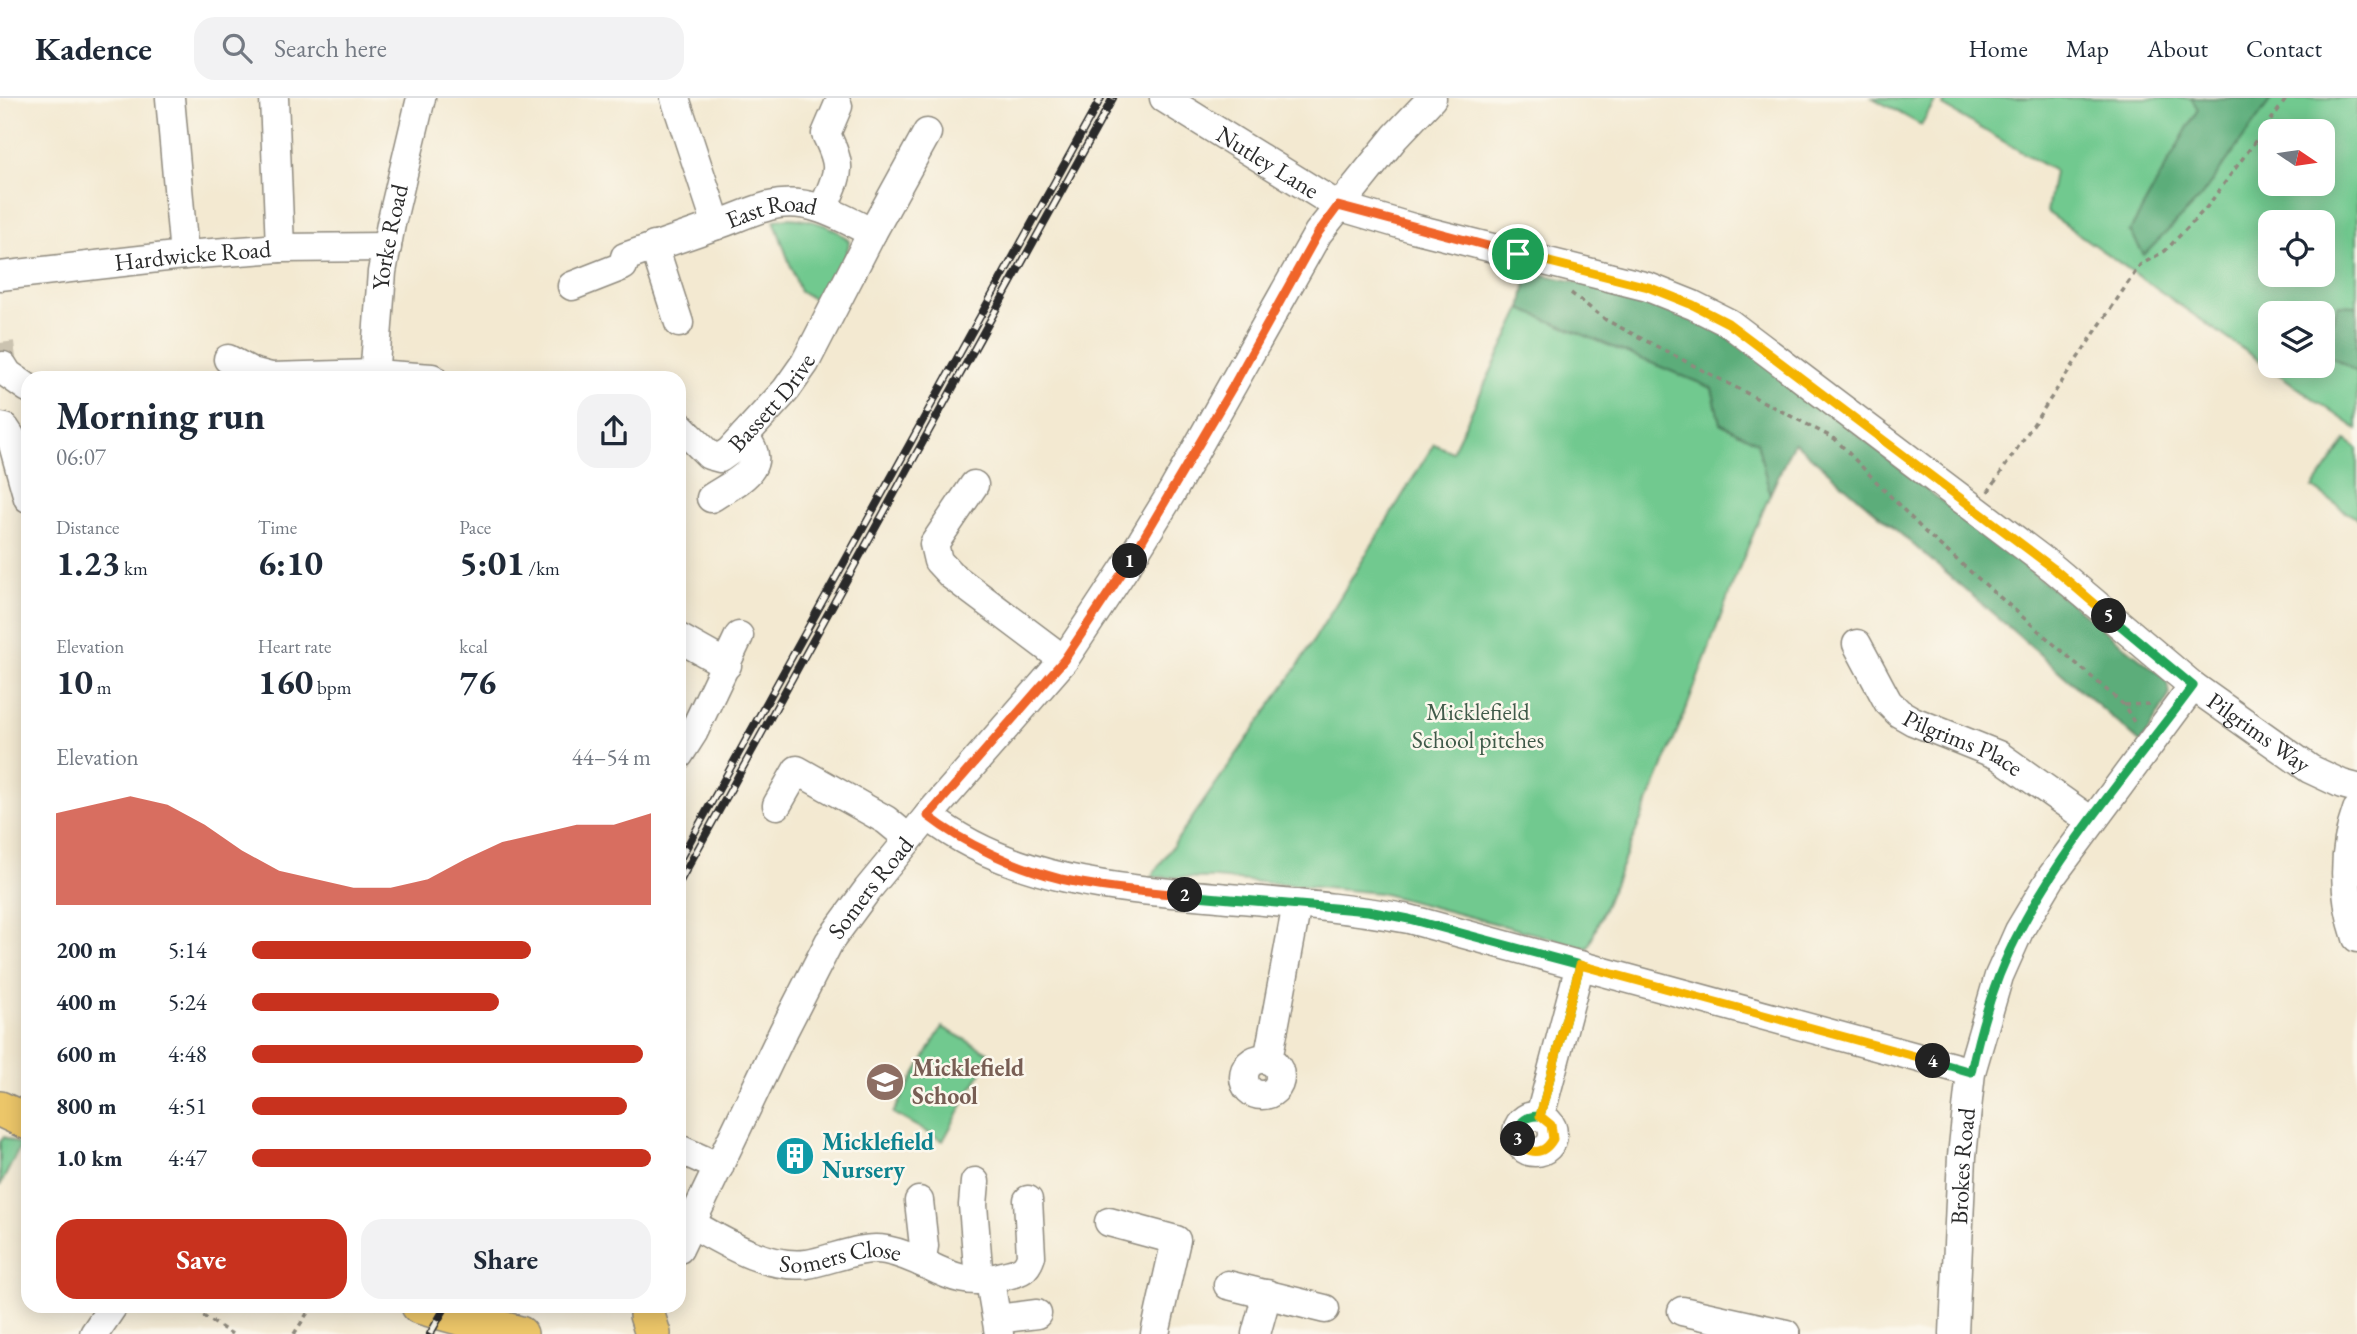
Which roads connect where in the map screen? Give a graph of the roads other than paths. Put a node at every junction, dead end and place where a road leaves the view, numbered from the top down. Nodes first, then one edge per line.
1 (170, 98) edge
2 (274, 98) edge
3 (421, 98) edge
4 (675, 98) edge
5 (1164, 98) edge
6 (1432, 98) edge
7 (838, 106) dead end
8 (927, 133) dead end
9 (1338, 206) junction
10 (822, 209) junction
11 (717, 225) junction
12 (872, 233) junction
13 (654, 246) junction
14 (387, 247) junction
15 (280, 248) junction
16 (184, 255) junction
17 (0, 276) edge
18 (572, 286) dead end
19 (679, 323) dead end
20 (228, 359) dead end
21 (3, 366) dead end
22 (249, 371) edge
23 (374, 371) edge
24 (21, 383) edge
25 (0, 427) edge
26 (686, 432) edge
27 (744, 436) junction
28 (21, 473) edge
29 (974, 485) dead end
30 (711, 498) dead end
31 (739, 636) dead end
32 (686, 642) edge
33 (1857, 644) dead end
34 (1064, 660) junction
35 (727, 665) junction
36 (2193, 686) junction
37 (686, 743) edge
38 (2357, 788) edge
39 (777, 805) dead end
40 (2357, 810) edge
41 (928, 816) junction
42 (2091, 821) junction
43 (909, 839) junction
44 (1297, 904) junction
45 (2357, 938) edge
46 (1580, 965) junction
47 (1268, 1060) dead end
48 (1971, 1072) junction
49 (0, 1109) edge
50 (1540, 1116) dead end
51 (21, 1119) edge
52 (686, 1152) edge
53 (719, 1167) junction
54 (975, 1182) dead end
55 (1028, 1200) dead end
56 (919, 1201) dead end
57 (1109, 1222) dead end
58 (686, 1235) edge
59 (686, 1237) edge
60 (920, 1262) junction
61 (985, 1281) junction
62 (1228, 1285) dead end
63 (1267, 1294) junction
64 (1325, 1309) dead end
65 (1682, 1311) dead end
66 (108, 1313) edge
67 (442, 1313) edge
68 (1037, 1314) dead end
69 (998, 1327) edge
70 (505, 1332) edge
71 (94, 1334) edge
72 (1155, 1334) edge
73 (1256, 1334) edge
74 (1786, 1334) edge
75 (1954, 1334) edge

1 - 16 street
2 - 15 street
3 - 14 street, Yorke Road
4 - 11 street, East Road
5 - 9 street, Nutley Lane
6 - 9 street, Somers Road
7 - 10 street
8 - 12 street
9 - 34 street, Somers Road
9 - 36 street, Pilgrims Way
10 - 11 street, East Road
10 - 12 street, East Road
11 - 13 street
12 - 27 street, Bassett Drive
13 - 18 street
13 - 19 street
14 - 15 street, Hardwicke Road
14 - 23 street, Yorke Road
15 - 16 street, Hardwicke Road
16 - 17 street, Hardwicke Road
20 - 22 street
21 - 24 street
25 - 28 street
26 - 27 street, Bassett Drive
27 - 30 street
29 - 34 street
31 - 35 street
32 - 35 street
33 - 42 street, Pilgrims Place
34 - 41 street, Somers Road
35 - 37 street
36 - 38 street, Pilgrims Way
36 - 42 street, Brokes Road
39 - 43 street
40 - 45 street
41 - 43 street, Somers Road
41 - 44 street
42 - 48 street, Brokes Road
43 - 53 street, Somers Road
44 - 46 street
44 - 47 street
46 - 48 street
46 - 50 street
48 - 75 street, Brokes Road
49 - 51 main road
52 - 53 street
53 - 58 street, Somers Road
54 - 61 street
55 - 61 street
56 - 60 street
57 - 72 street
59 - 60 street, Somers Close
60 - 61 street, Somers Close
61 - 69 street
62 - 63 street
63 - 64 street
63 - 73 street
65 - 74 street
66 - 71 street
67 - 70 main road
68 - 69 street

